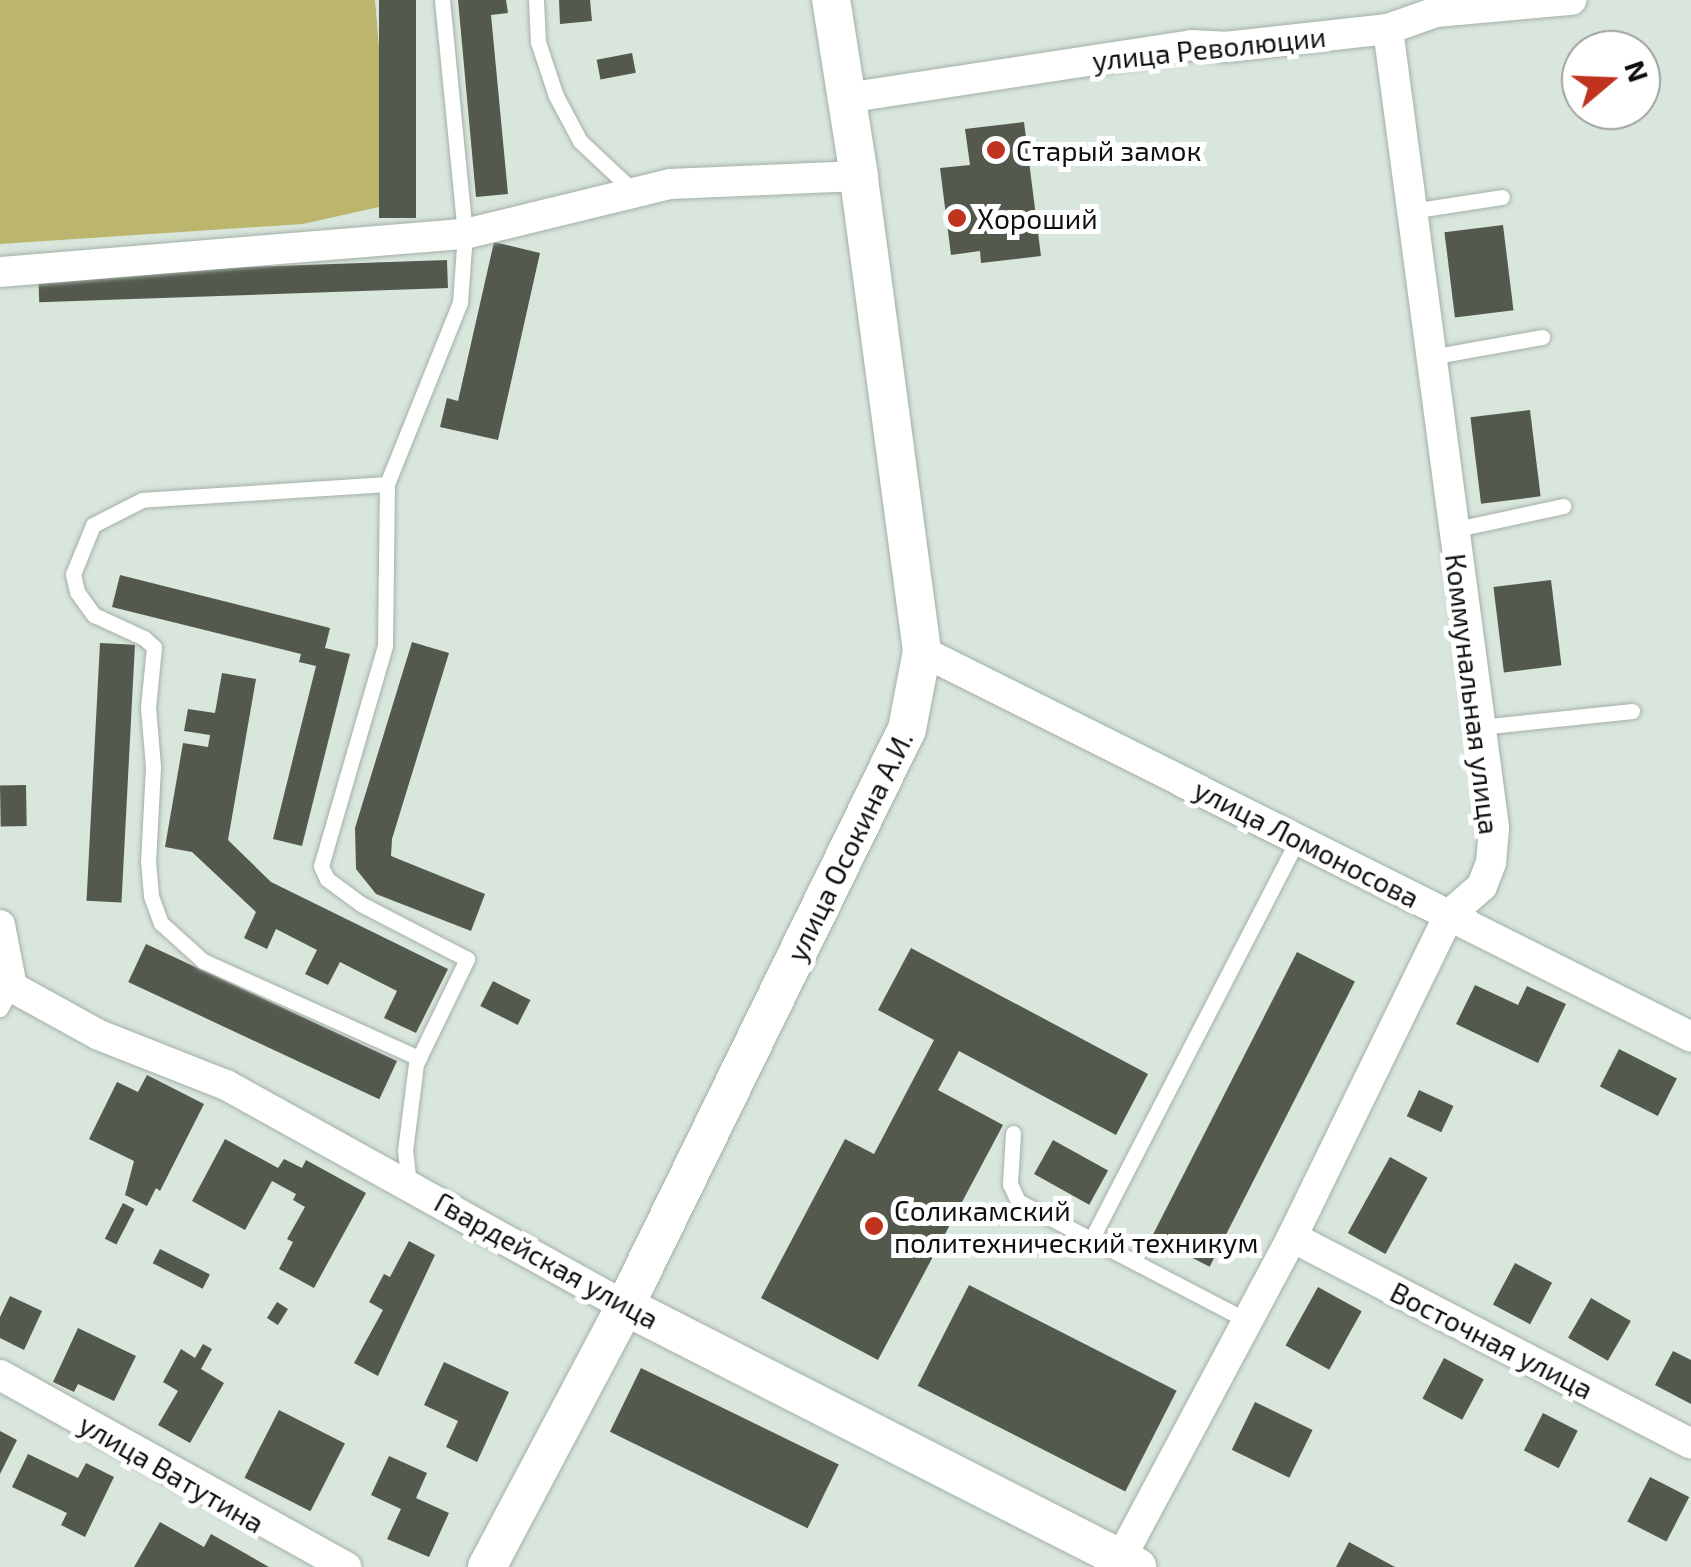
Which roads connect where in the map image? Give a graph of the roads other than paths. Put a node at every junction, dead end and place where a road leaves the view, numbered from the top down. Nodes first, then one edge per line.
1 (442, 0) edge
2 (536, 0) edge
3 (831, 0) edge
4 (1571, 0) edge
5 (1467, 5) edge
6 (1388, 29) junction
7 (846, 98) junction
8 (860, 176) junction
9 (633, 191) junction
10 (1502, 196) dead end
11 (1411, 211) junction
12 (465, 234) junction
13 (0, 272) edge
14 (1542, 337) dead end
15 (1430, 357) junction
16 (387, 484) junction
17 (1562, 506) dead end
18 (1452, 530) junction
19 (922, 651) junction
20 (1632, 711) dead end
21 (1480, 728) junction
22 (1298, 839) junction
23 (1450, 915) junction
24 (0, 925) edge
25 (6, 998) edge
26 (1691, 1037) edge
27 (419, 1058) junction
28 (1013, 1133) dead end
29 (409, 1183) junction
30 (1292, 1237) junction
31 (1092, 1238) junction
32 (625, 1306) junction
33 (1248, 1320) junction
34 (0, 1375) edge
35 (1691, 1444) edge
36 (1124, 1564) edge
37 (346, 1567) edge
38 (487, 1567) edge

1 - 12 lane
2 - 9 lane
3 - 7 street, улица Осокина А.И.
4 - 5 street, улица Революции
5 - 6 street, улица Революции
6 - 7 street, улица Революции
6 - 11 street, Коммунальная улица
7 - 8 street, улица Осокина А.И.
8 - 9 street
8 - 19 street, улица Осокина А.И.
9 - 12 street
10 - 11 lane
11 - 15 street, Коммунальная улица
12 - 13 street
12 - 16 lane
14 - 15 lane
15 - 18 street, Коммунальная улица
16 - 27 lane
16 - 27 lane
17 - 18 lane
18 - 21 street, Коммунальная улица
19 - 22 street, улица Ломоносова
19 - 32 street, улица Осокина А.И.
20 - 21 lane
21 - 23 street, Коммунальная улица
22 - 23 street, улица Ломоносова
22 - 31 lane
23 - 26 street, улица Ломоносова
23 - 30 street, Коммунальная улица
24 - 25 street, Гвардейская улица
25 - 29 street, Гвардейская улица
27 - 29 lane
28 - 31 lane
29 - 32 street, Гвардейская улица
30 - 33 street, Коммунальная улица
30 - 35 street, Восточная улица
31 - 33 lane
32 - 36 street, Гвардейская улица
32 - 38 street, улица Осокина А.И.
33 - 36 street, Коммунальная улица
34 - 37 street, улица Ватутина

